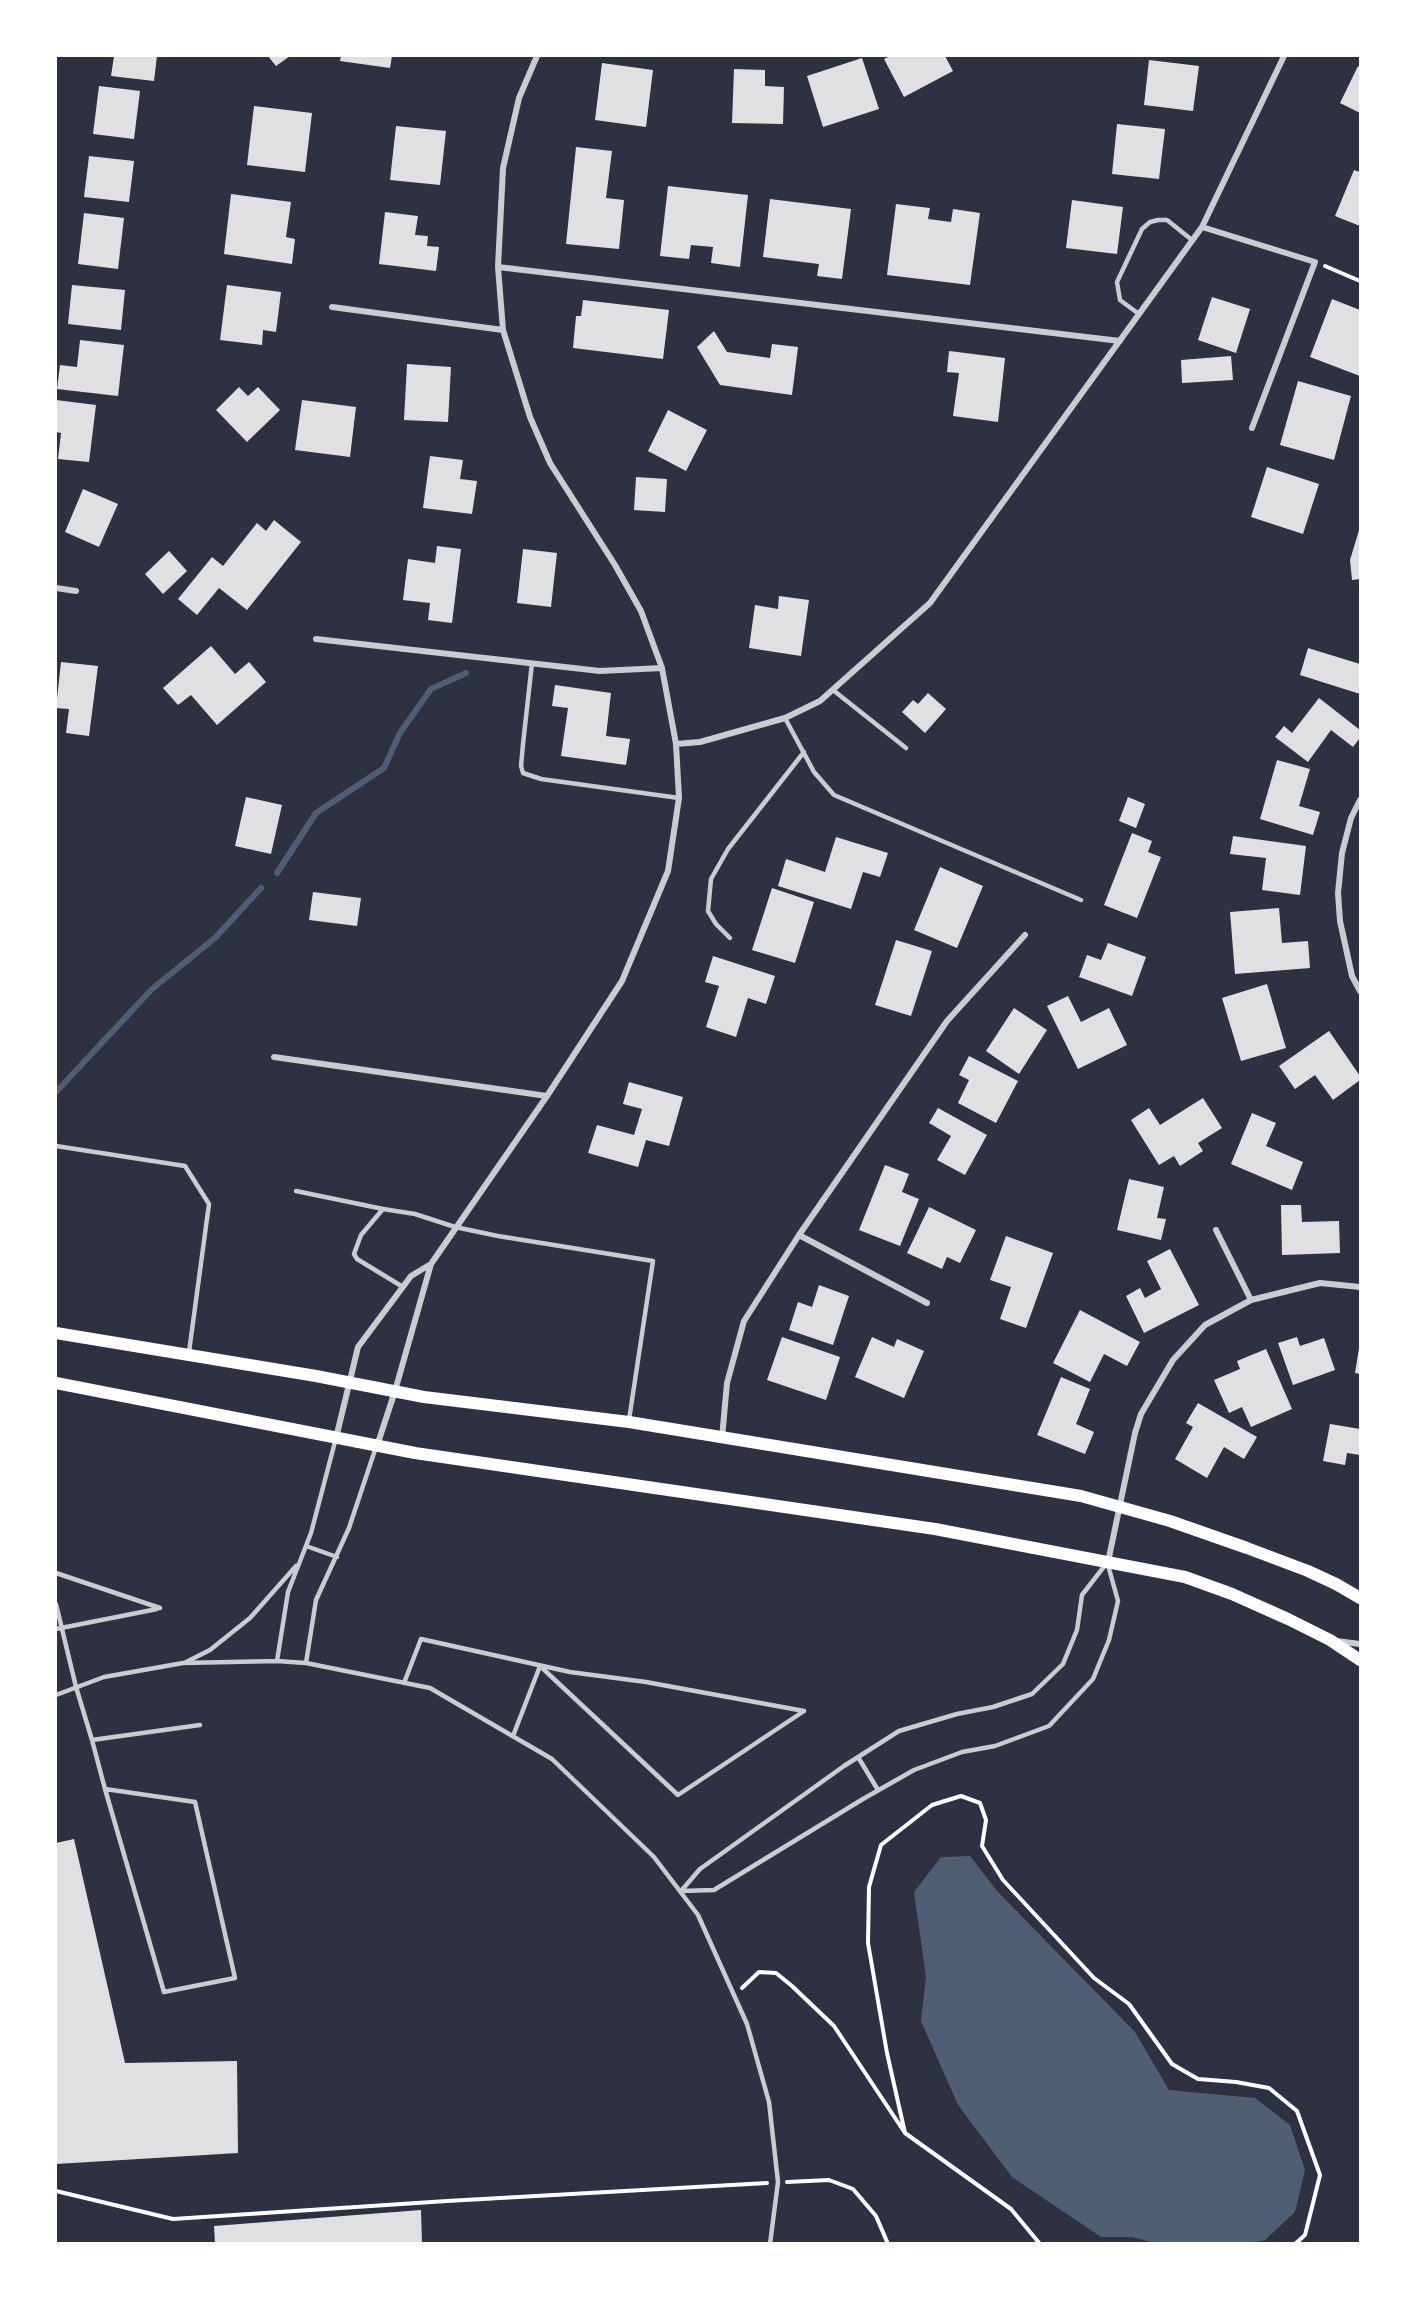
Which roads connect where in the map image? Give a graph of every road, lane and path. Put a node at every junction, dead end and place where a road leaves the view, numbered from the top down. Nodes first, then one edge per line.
1 (537, 56) edge
2 (1284, 56) edge
3 (1202, 227) junction
4 (1192, 240) junction
5 (1315, 262) junction
6 (498, 267) junction
7 (1360, 281) edge
8 (332, 307) dead end
9 (1139, 314) junction
10 (503, 330) junction
11 (1120, 340) junction
12 (1252, 428) dead end
13 (56, 588) edge
14 (76, 591) dead end
15 (316, 639) dead end
16 (532, 663) junction
17 (662, 668) junction
18 (833, 690) junction
19 (785, 718) junction
20 (676, 744) junction
21 (906, 748) dead end
22 (804, 752) junction
23 (679, 798) junction
24 (1360, 800) edge
25 (1081, 900) dead end
26 (1025, 935) dead end
27 (730, 938) dead end
28 (1360, 991) edge
29 (274, 1057) dead end
30 (547, 1096) junction
31 (56, 1146) edge
32 (296, 1191) dead end
33 (382, 1209) junction
34 (455, 1227) junction
35 (1216, 1230) dead end
36 (800, 1235) junction
37 (431, 1264) junction
38 (403, 1287) junction
39 (1360, 1287) edge
40 (1251, 1300) junction
41 (927, 1303) dead end
42 (56, 1333) edge
43 (188, 1355) junction
44 (56, 1383) edge
45 (350, 1383) junction
46 (395, 1391) junction
47 (629, 1422) junction
48 (336, 1438) junction
49 (722, 1439) junction
50 (376, 1446) junction
51 (1119, 1507) junction
52 (306, 1546) junction
53 (338, 1557) junction
54 (1108, 1562) junction
55 (298, 1564) junction
56 (56, 1573) edge
57 (1360, 1598) edge
58 (56, 1604) edge
59 (58, 1627) edge
60 (1330, 1640) junction
61 (1360, 1644) edge
62 (1360, 1660) edge
63 (277, 1661) junction
64 (306, 1663) junction
65 (183, 1664) junction
66 (540, 1666) junction
67 (404, 1683) junction
68 (76, 1687) junction
69 (56, 1695) edge
70 (200, 1725) dead end
71 (513, 1736) junction
72 (92, 1740) junction
73 (858, 1757) junction
74 (105, 1789) junction
75 (878, 1790) junction
76 (681, 1891) junction
77 (734, 1996) junction
78 (906, 2133) junction
79 (778, 2182) junction
80 (56, 2191) edge
81 (770, 2244) edge
82 (888, 2244) edge
83 (1040, 2244) edge
84 (1295, 2244) edge

1 - 6 street
2 - 3 street
3 - 4 street
3 - 5 street
4 - 9 street
4 - 9 lane
5 - 7 path
5 - 12 street
6 - 10 street
6 - 11 street
8 - 10 street
9 - 11 street
10 - 17 street
11 - 18 street
13 - 14 street
15 - 16 street
16 - 17 street
16 - 23 lane
17 - 20 street
18 - 19 street
18 - 21 lane
19 - 20 street
19 - 22 lane
20 - 23 street
22 - 25 lane
22 - 27 lane
23 - 30 street
24 - 28 street
26 - 36 street
29 - 30 street
30 - 34 street
31 - 43 lane
32 - 33 lane
33 - 34 lane
33 - 38 lane
34 - 37 street
34 - 47 lane
35 - 40 street
36 - 41 street
36 - 49 street
37 - 38 street
37 - 46 street
38 - 45 street
39 - 40 street
40 - 51 street
42 - 43 main road
43 - 45 main road
44 - 48 main road
45 - 46 main road
45 - 48 street
46 - 47 main road
46 - 50 street
47 - 49 main road
48 - 50 main road
48 - 52 lane
49 - 51 main road
50 - 53 lane
50 - 54 main road
51 - 54 street
51 - 57 main road
52 - 53 lane
52 - 55 lane
53 - 64 lane
54 - 60 main road
54 - 73 lane
54 - 75 lane
55 - 63 lane
55 - 65 lane
56 - 59 lane
58 - 59 lane
59 - 68 lane
60 - 61 street
60 - 62 main road
63 - 64 lane
63 - 65 lane
64 - 67 lane
65 - 68 lane
66 - 66 lane
66 - 67 lane
66 - 71 lane
67 - 71 lane
68 - 69 lane
68 - 72 lane
70 - 72 lane
71 - 76 lane
72 - 74 lane
73 - 75 lane
73 - 76 lane
74 - 74 lane
75 - 76 lane
76 - 77 lane
77 - 78 path
77 - 79 lane
78 - 83 path
78 - 84 path
79 - 80 path
79 - 81 lane
79 - 82 path

